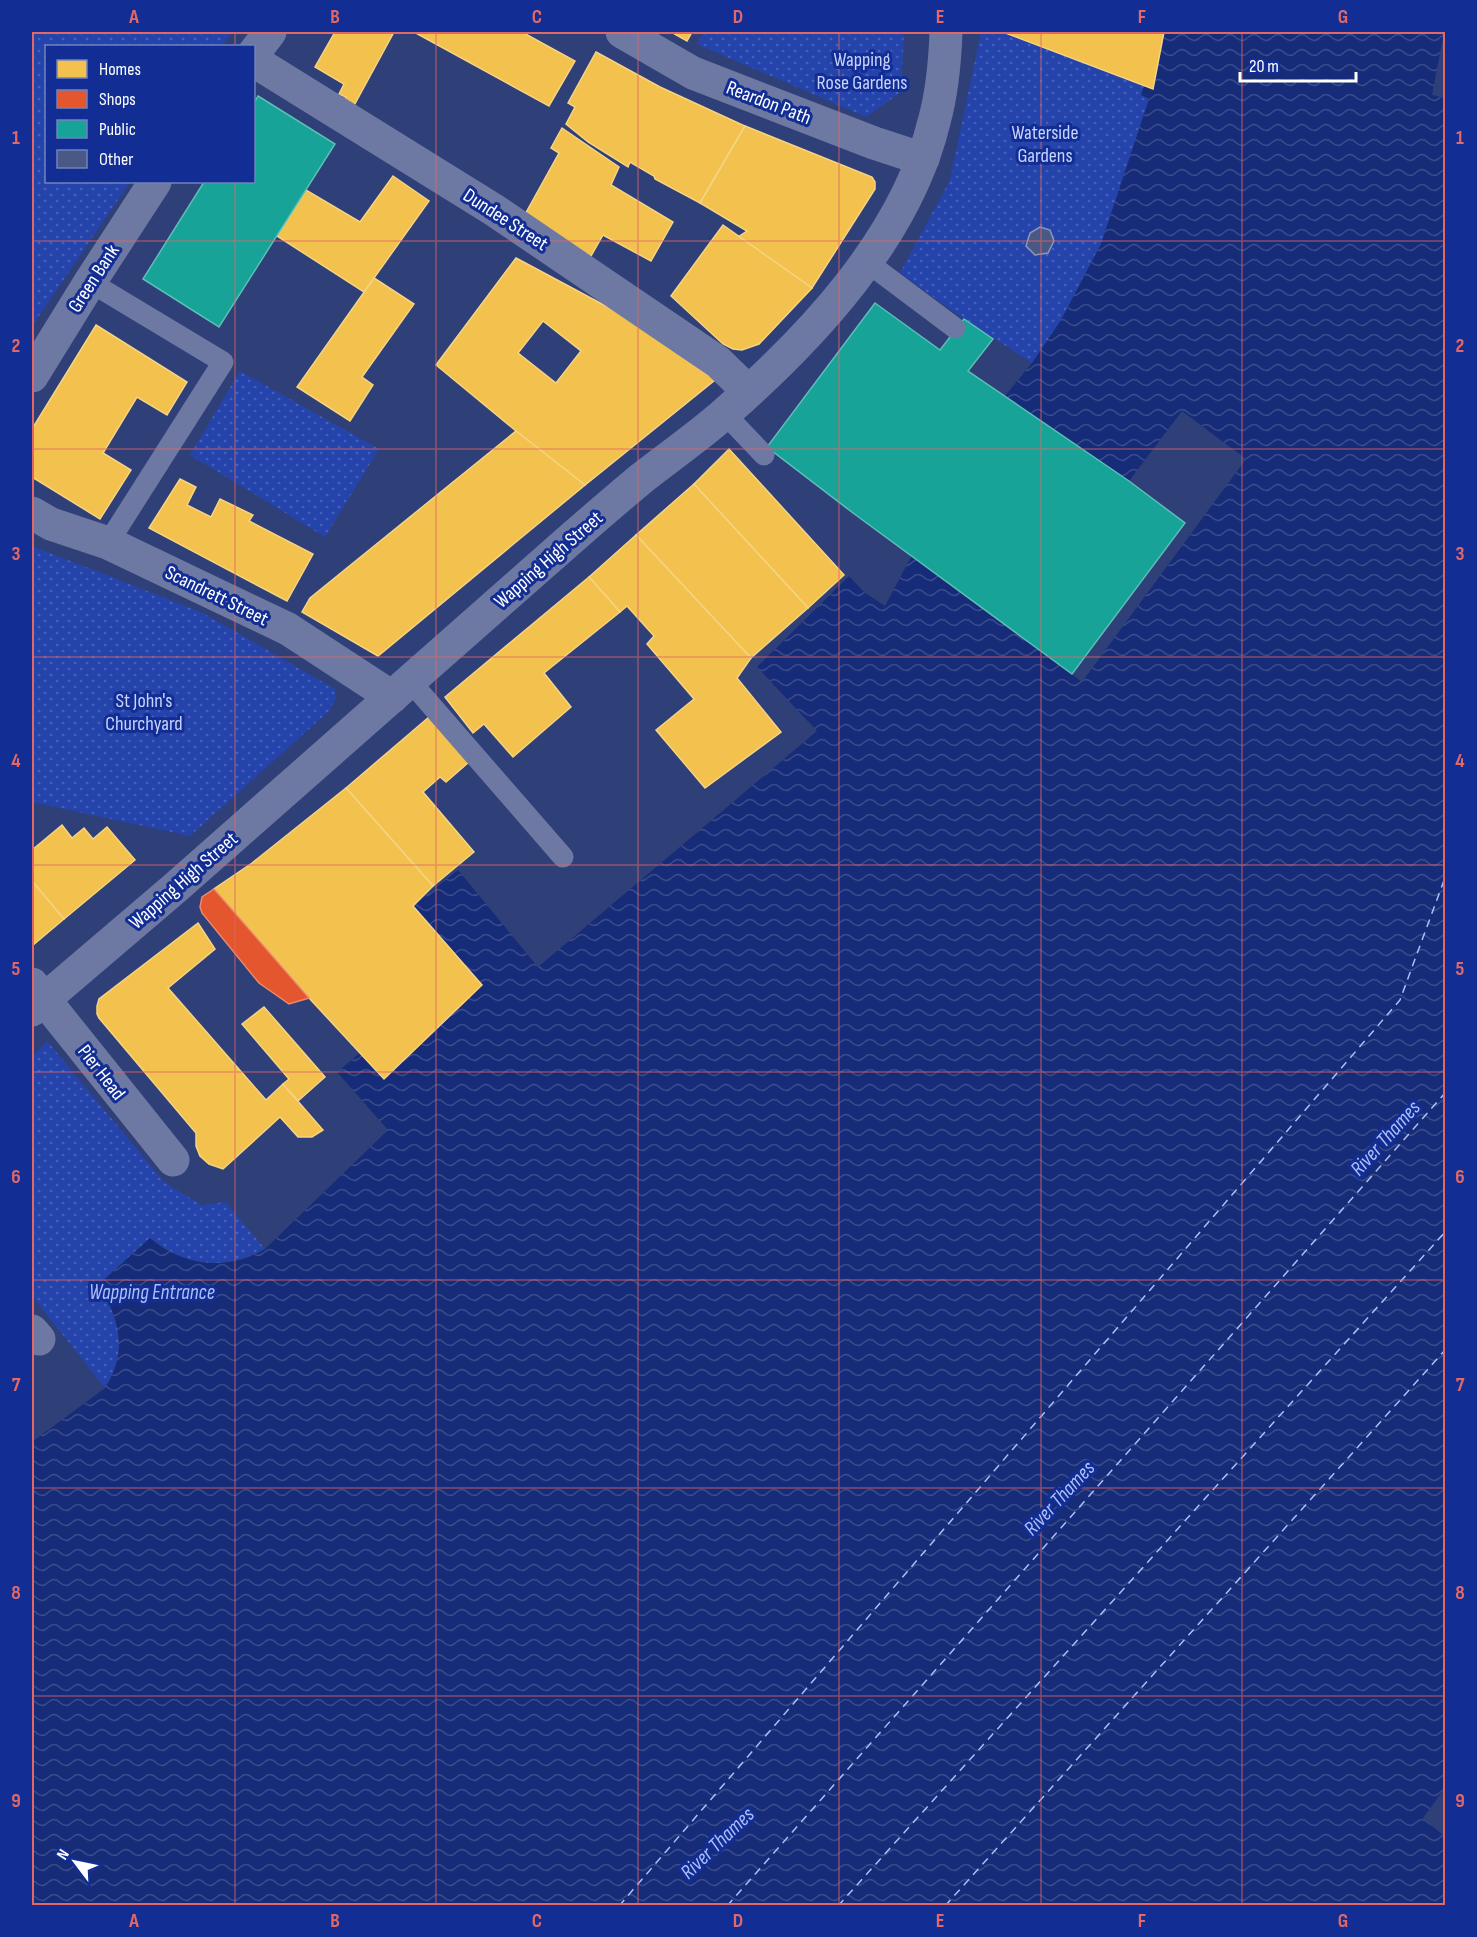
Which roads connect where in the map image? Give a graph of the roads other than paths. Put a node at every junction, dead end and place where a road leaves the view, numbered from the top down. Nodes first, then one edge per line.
1 (270, 32) edge
2 (622, 32) edge
3 (946, 32) edge
4 (255, 52) edge
5 (255, 62) edge
6 (922, 159) junction
7 (154, 183) edge
8 (867, 262) junction
9 (90, 282) junction
10 (955, 328) dead end
11 (32, 376) edge
12 (748, 391) junction
13 (725, 414) junction
14 (764, 455) dead end
15 (32, 513) edge
16 (108, 543) junction
17 (401, 689) junction
18 (563, 857) dead end
19 (36, 997) edge
20 (172, 1161) dead end

1 - 4 street
2 - 6 street, Reardon Path
3 - 6 street, Wapping High Street
5 - 12 street, Dundee Street
6 - 8 street, Wapping High Street
7 - 9 street, Green Bank
8 - 10 lane
8 - 12 street, Wapping High Street
9 - 11 street, Green Bank
9 - 16 lane
12 - 13 street, Wapping High Street
13 - 14 lane
13 - 17 street, Wapping High Street
15 - 16 street, Scandrett Street
16 - 17 street, Scandrett Street
17 - 18 lane
17 - 19 street, Wapping High Street
19 - 20 street, Pier Head

